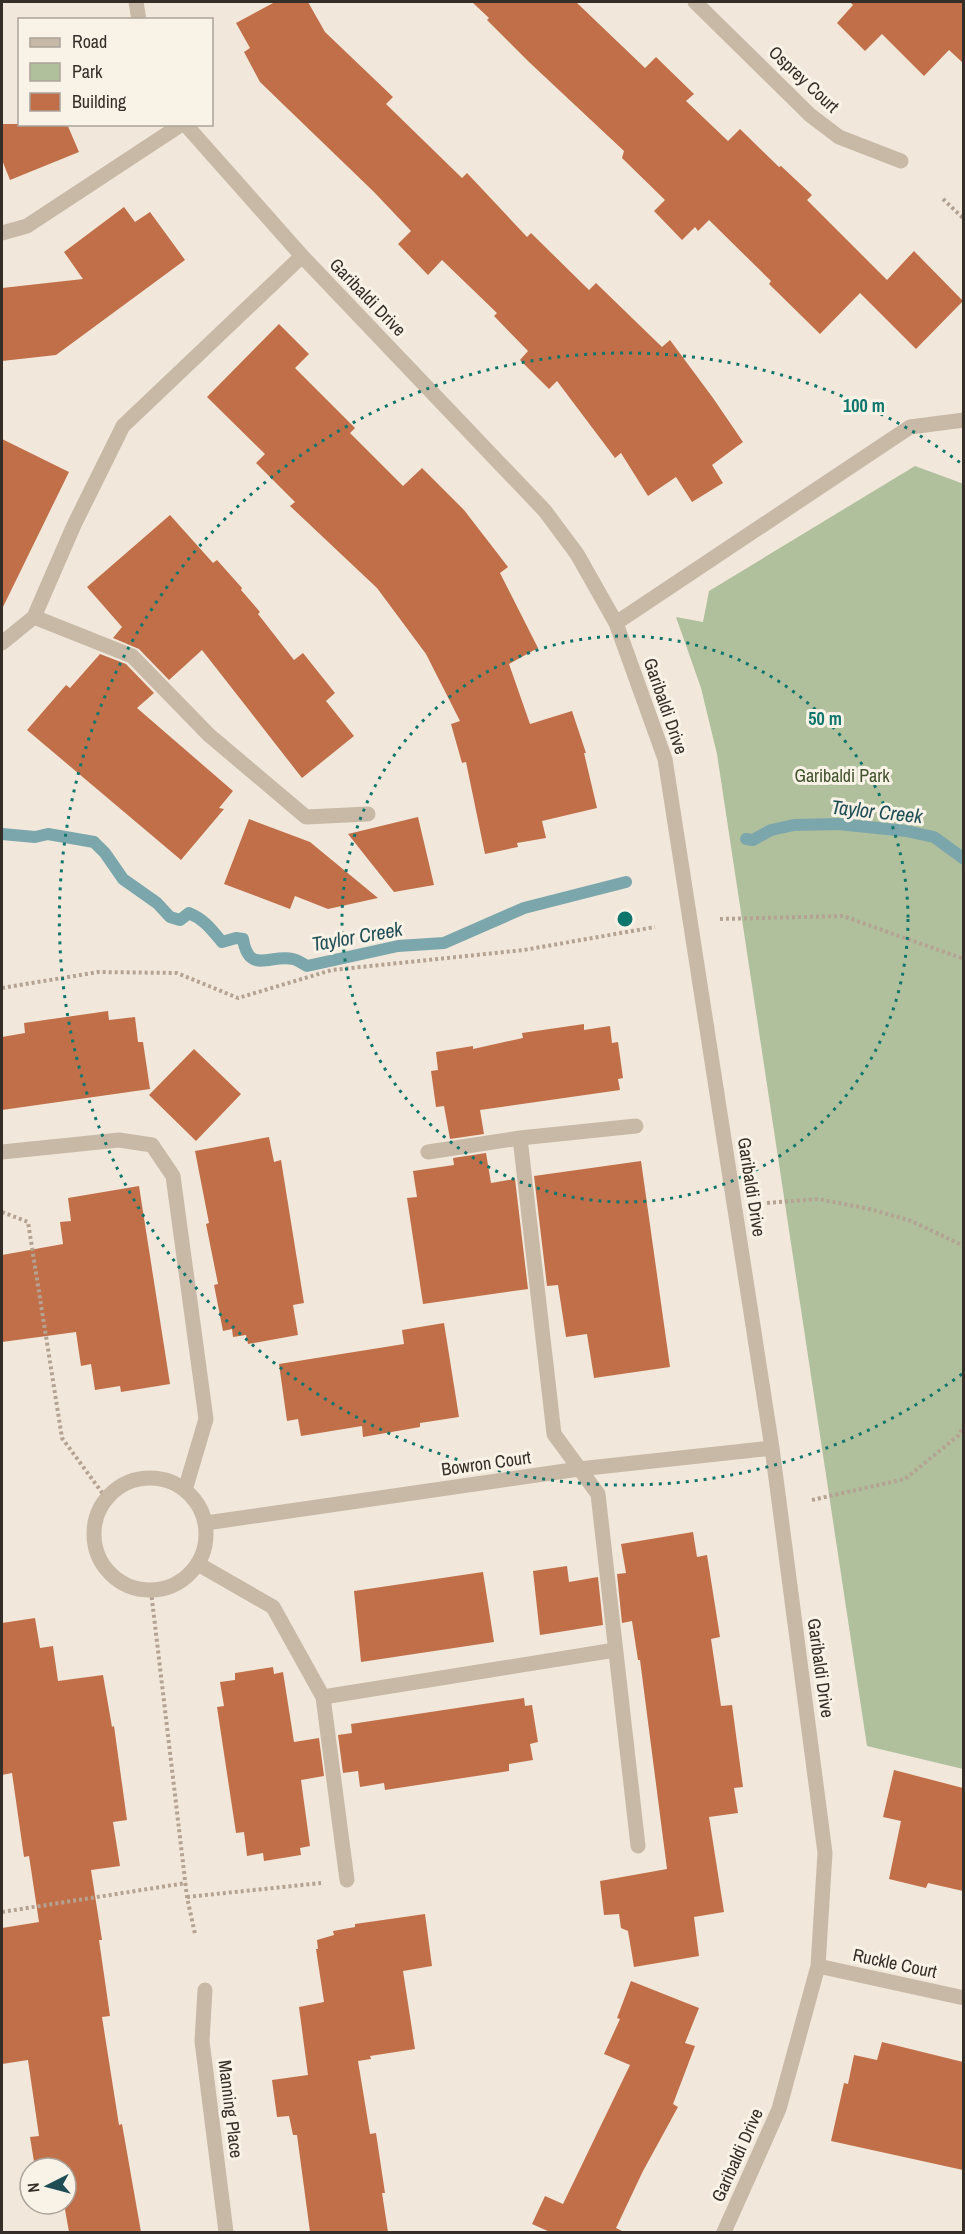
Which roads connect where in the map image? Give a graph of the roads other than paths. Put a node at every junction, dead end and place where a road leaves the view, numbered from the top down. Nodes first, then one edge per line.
1 (136, 2) edge
2 (695, 2) edge
3 (139, 18) edge
4 (181, 126) edge
5 (186, 126) edge
6 (901, 161) dead end
7 (2, 233) edge
8 (302, 256) junction
9 (963, 420) edge
10 (34, 617) junction
11 (616, 623) junction
12 (2, 644) edge
13 (368, 814) dead end
14 (636, 1126) dead end
15 (520, 1138) junction
16 (2, 1152) edge
17 (428, 1152) dead end
18 (772, 1448) junction
19 (579, 1469) junction
20 (185, 1490) junction
21 (206, 1523) junction
22 (198, 1564) junction
23 (615, 1650) junction
24 (323, 1697) junction
25 (638, 1846) dead end
26 (347, 1880) road end
27 (818, 1966) junction
28 (205, 1989) dead end
29 (963, 1998) edge
30 (226, 2232) edge
31 (724, 2232) edge

1 - 3 street
2 - 6 street, Osprey Court
4 - 7 street, Garibaldi Drive
5 - 8 street, Garibaldi Drive
8 - 10 street, Garibaldi Drive
8 - 11 street, Garibaldi Drive
9 - 11 street
10 - 12 street, Garibaldi Drive
10 - 13 street
11 - 18 street, Garibaldi Drive
14 - 15 street
15 - 17 street
15 - 19 street
16 - 20 street
18 - 19 street, Bowron Court
18 - 27 street, Garibaldi Drive
19 - 21 street, Bowron Court
19 - 23 street
20 - 21 street
20 - 22 street
21 - 22 street
22 - 24 street
23 - 24 street
23 - 25 street
24 - 26 street
27 - 29 street, Ruckle Court
27 - 31 street, Garibaldi Drive
28 - 30 street, Manning Place

